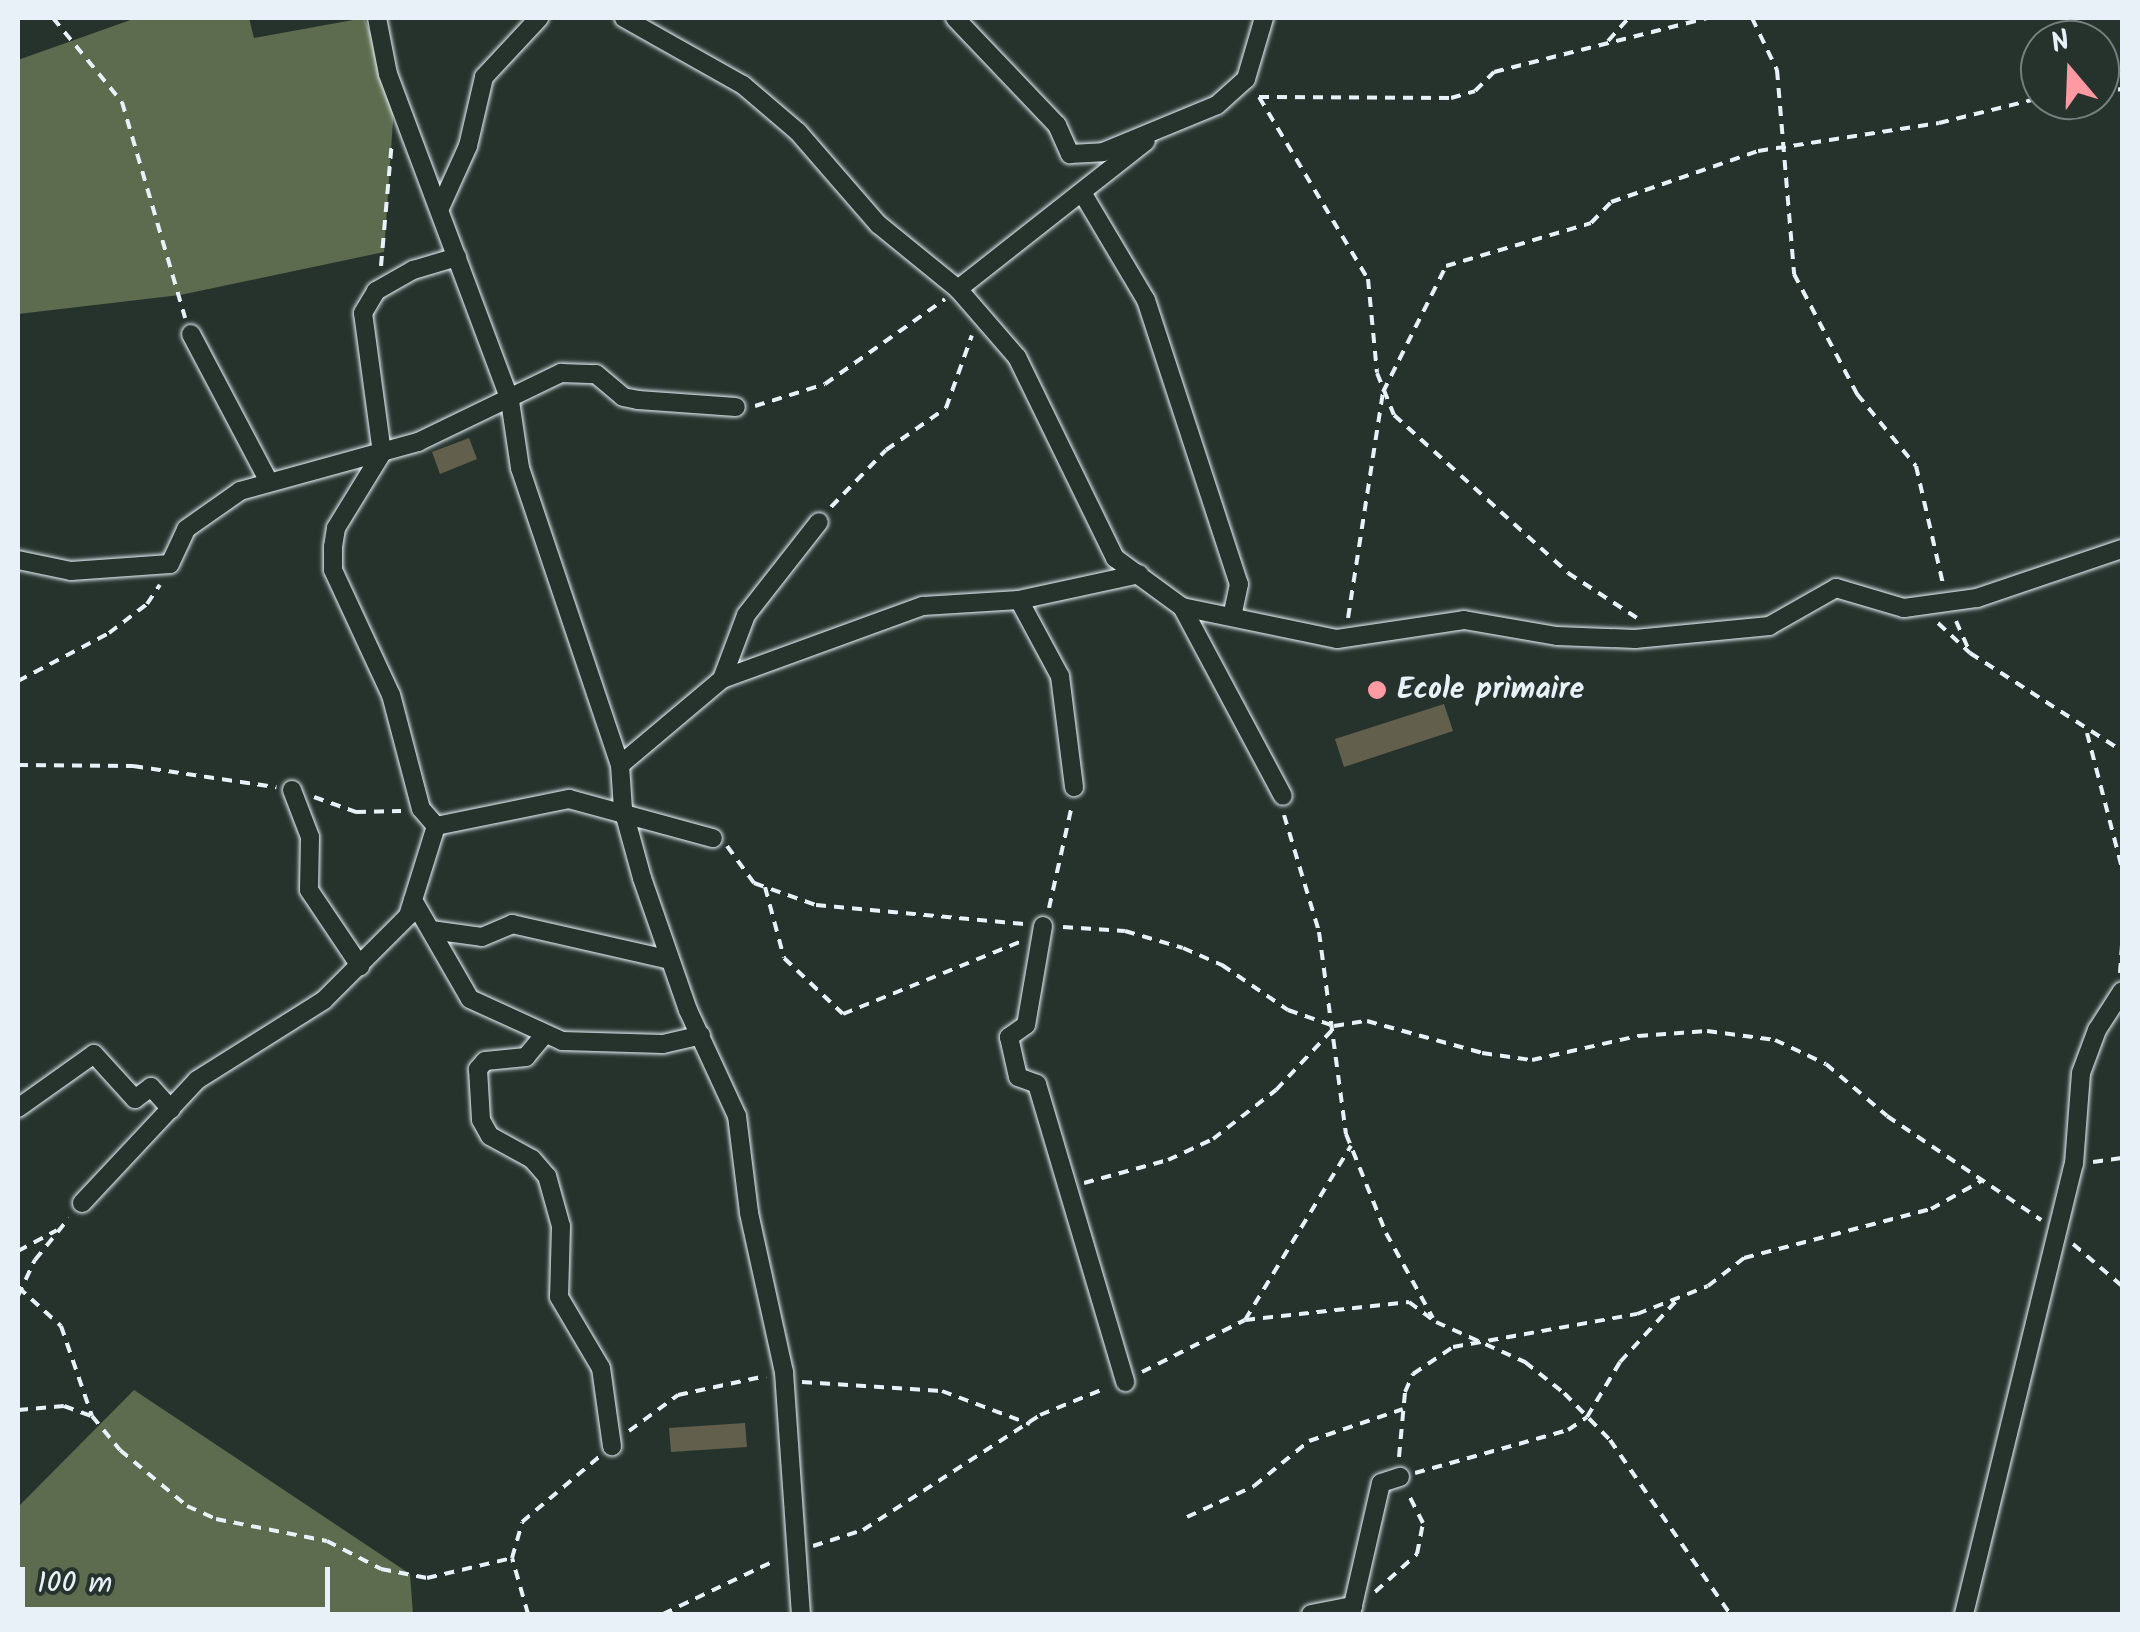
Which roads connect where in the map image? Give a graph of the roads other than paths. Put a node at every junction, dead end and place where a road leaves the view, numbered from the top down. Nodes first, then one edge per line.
1 (376, 18) edge
2 (540, 18) edge
3 (624, 18) edge
4 (955, 18) edge
5 (1264, 18) edge
6 (1151, 134) junction
7 (1083, 194) junction
8 (440, 208) junction
9 (457, 257) junction
10 (958, 289) junction
11 (191, 334) road end
12 (510, 401) junction
13 (736, 407) road end
14 (382, 453) junction
15 (268, 480) junction
16 (819, 522) road end
17 (2122, 549) edge
18 (18, 560) edge
19 (1139, 574) junction
20 (1020, 600) junction
21 (1182, 606) junction
22 (1232, 616) junction
23 (722, 680) junction
24 (620, 765) junction
25 (1074, 787) road end
26 (292, 790) road end
27 (1283, 796) road end
28 (623, 810) junction
29 (436, 826) junction
30 (714, 838) road end
31 (413, 900) junction
32 (1042, 926) road end
33 (431, 930) junction
34 (670, 960) junction
35 (360, 966) junction
36 (2122, 991) edge
37 (546, 1034) junction
38 (701, 1035) junction
39 (18, 1108) edge
40 (171, 1108) junction
41 (82, 1204) road end
42 (1124, 1382) road end
43 (612, 1446) road end
44 (1400, 1477) road end
45 (1352, 1610) edge
46 (800, 1614) edge
47 (1311, 1614) edge
48 (1964, 1614) edge

1 - 8 street
2 - 8 street
3 - 10 street
4 - 6 street
5 - 6 street
6 - 7 street
7 - 10 street
7 - 22 street
8 - 9 street
9 - 12 street
9 - 14 street
10 - 19 street
11 - 15 street
12 - 13 street
12 - 14 street
12 - 24 street
14 - 15 street
14 - 29 street
15 - 18 street
16 - 23 street
17 - 22 street
19 - 20 street
19 - 21 street
20 - 23 street
20 - 25 street
21 - 22 street
21 - 27 street
23 - 24 street
24 - 28 street
26 - 35 street
28 - 29 street
28 - 30 street
28 - 34 street
29 - 31 street
31 - 33 street
31 - 35 street
32 - 42 street
33 - 34 street
33 - 37 street
34 - 38 street
35 - 40 street
36 - 48 street
37 - 38 street
37 - 43 street
38 - 46 street
39 - 40 street
40 - 41 street
44 - 45 street
45 - 47 street

